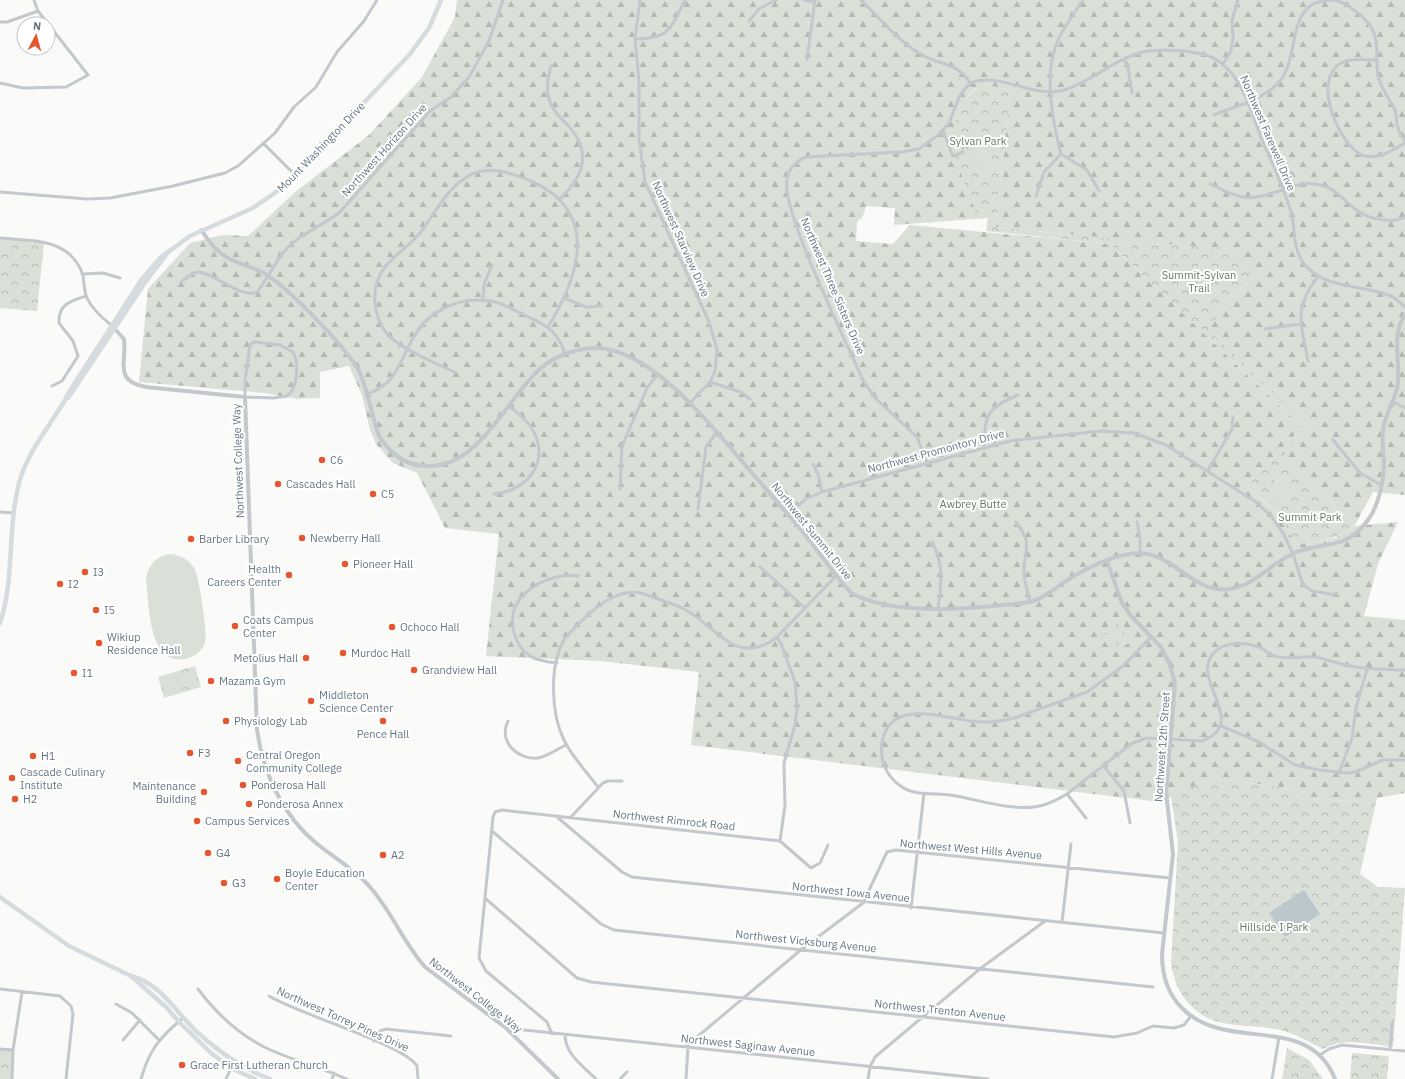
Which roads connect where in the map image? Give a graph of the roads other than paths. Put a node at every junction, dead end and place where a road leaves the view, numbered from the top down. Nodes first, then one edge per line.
1 (34, 0) edge
2 (377, 0) edge
3 (441, 0) edge
4 (503, 0) edge
5 (640, 0) edge
6 (685, 0) edge
7 (776, 0) edge
8 (804, 0) edge
9 (1083, 0) edge
10 (1238, 0) edge
11 (814, 1) edge
12 (864, 1) edge
13 (38, 11) junction
14 (750, 21) dead end
15 (0, 22) edge
16 (635, 39) junction
17 (1124, 59) junction
18 (807, 60) dead end
19 (1376, 60) junction
20 (1223, 64) junction
21 (551, 66) dead end
22 (970, 83) junction
23 (0, 84) edge
24 (1051, 92) junction
25 (1132, 93) dead end
26 (1246, 102) junction
27 (1214, 115) dead end
28 (943, 131) junction
29 (263, 142) junction
30 (1405, 142) edge
31 (963, 152) dead end
32 (1061, 154) junction
33 (296, 176) junction
34 (1210, 184) dead end
35 (1283, 190) junction
36 (1099, 191) dead end
37 (0, 192) edge
38 (1036, 196) dead end
39 (559, 200) junction
40 (1404, 218) edge
41 (201, 230) junction
42 (0, 238) edge
43 (492, 265) dead end
44 (82, 274) junction
45 (268, 276) junction
46 (1318, 276) junction
47 (120, 278) dead end
48 (182, 281) dead end
49 (86, 296) junction
50 (564, 298) junction
51 (483, 300) junction
52 (602, 306) dead end
53 (1405, 307) edge
54 (1405, 314) edge
55 (1301, 324) junction
56 (113, 327) junction
57 (548, 327) junction
58 (1265, 329) dead end
59 (407, 349) junction
60 (565, 354) junction
61 (1308, 361) dead end
62 (454, 372) dead end
63 (657, 375) junction
64 (710, 382) junction
65 (52, 386) dead end
66 (367, 395) junction
67 (1018, 395) dead end
68 (245, 397) junction
69 (750, 399) dead end
70 (691, 402) junction
71 (1393, 402) junction
72 (509, 406) junction
73 (1405, 408) edge
74 (1233, 417) dead end
75 (717, 432) junction
76 (1333, 440) dead end
77 (984, 446) junction
78 (927, 462) junction
79 (813, 464) dead end
80 (1208, 470) junction
81 (1381, 485) junction
82 (620, 489) dead end
83 (822, 492) junction
84 (494, 494) dead end
85 (698, 509) dead end
86 (0, 512) edge
87 (14, 513) junction
88 (787, 515) junction
89 (1016, 522) dead end
90 (1137, 522) dead end
91 (932, 542) dead end
92 (1140, 554) junction
93 (1293, 554) junction
94 (1107, 561) junction
95 (760, 568) dead end
96 (578, 576) dead end
97 (836, 576) junction
98 (1336, 595) dead end
99 (1030, 602) junction
100 (805, 608) junction
101 (938, 609) junction
102 (0, 623) edge
103 (1151, 636) junction
104 (778, 638) junction
105 (557, 663) junction
106 (1367, 669) junction
107 (1405, 670) edge
108 (508, 721) dead end
109 (1221, 726) junction
110 (1171, 739) junction
111 (566, 745) junction
112 (1405, 760) edge
113 (1103, 765) junction
114 (1339, 773) junction
115 (622, 781) dead end
116 (598, 787) junction
117 (924, 793) junction
118 (1067, 794) junction
119 (557, 817) junction
120 (570, 818) junction
121 (1086, 818) dead end
122 (1130, 823) dead end
123 (492, 831) junction
124 (780, 841) junction
125 (1071, 844) dead end
126 (828, 845) dead end
127 (917, 852) junction
128 (1068, 867) junction
129 (1170, 878) junction
130 (0, 897) edge
131 (486, 899) junction
132 (863, 903) junction
133 (911, 908) junction
134 (1045, 921) junction
135 (1062, 922) junction
136 (1164, 933) junction
137 (802, 949) junction
138 (981, 968) junction
139 (131, 976) junction
140 (1153, 987) dead end
141 (0, 989) edge
142 (198, 989) dead end
143 (22, 992) junction
144 (269, 996) dead end
145 (743, 998) junction
146 (116, 1004) dead end
147 (924, 1017) junction
148 (1190, 1017) junction
149 (183, 1018) junction
150 (140, 1020) junction
151 (179, 1022) junction
152 (1392, 1023) dead end
153 (506, 1028) junction
154 (552, 1034) junction
155 (565, 1035) junction
156 (451, 1036) dead end
157 (1279, 1037) junction
158 (123, 1040) dead end
159 (159, 1040) junction
160 (374, 1041) junction
161 (686, 1047) junction
162 (0, 1049) edge
163 (1390, 1049) junction
164 (14, 1050) junction
165 (1405, 1051) edge
166 (1320, 1055) junction
167 (870, 1067) junction
168 (231, 1068) junction
169 (627, 1072) dead end
170 (334, 1073) junction
171 (12, 1079) edge
172 (66, 1079) edge
173 (141, 1079) edge
174 (226, 1079) edge
175 (255, 1079) edge
176 (270, 1079) edge
177 (332, 1079) edge
178 (347, 1079) edge
179 (418, 1079) edge
180 (558, 1079) edge
181 (596, 1079) edge
182 (620, 1079) edge
183 (686, 1079) edge
184 (868, 1079) edge
185 (988, 1079) edge
186 (1272, 1079) edge
187 (1335, 1079) edge

1 - 13 street
2 - 29 street
3 - 33 main road, Mount Washington Drive
4 - 45 street, Northwest Horizon Drive
5 - 16 street, Northwest Starview Drive
6 - 16 street
7 - 14 street
8 - 11 street
9 - 24 street
10 - 20 street
11 - 18 street
12 - 22 street
13 - 15 street
13 - 23 street
16 - 64 street, Northwest Starview Drive
17 - 20 street, Northwest Farewell Drive
17 - 24 street, Northwest Farewell Drive
17 - 25 street
19 - 26 street
19 - 30 street
19 - 30 street
20 - 26 street, Northwest Farewell Drive
21 - 39 street
22 - 24 street, Northwest Farewell Drive
22 - 28 street, Northwest Three Sisters Drive
24 - 32 street
26 - 27 street
26 - 35 street, Northwest Farewell Drive
28 - 31 street
28 - 78 street, Northwest Three Sisters Drive
29 - 33 street
29 - 37 street
32 - 36 street
32 - 38 street
33 - 41 main road, Mount Washington Drive
34 - 35 street
35 - 40 street
35 - 46 street, Northwest Farewell Drive
39 - 50 street
39 - 59 street
41 - 45 street, Northwest Summit Drive
41 - 56 main road, Mount Washington Drive
42 - 44 street
43 - 51 street
44 - 47 street
44 - 49 street
45 - 48 street, Northwest Horizon Drive
45 - 66 street, Northwest Summit Drive
46 - 53 street, Northwest Farewell Drive
46 - 55 street
49 - 56 street
49 - 65 street
50 - 52 street
50 - 57 street
51 - 57 street
51 - 59 street
54 - 71 street, Northwest Summit Drive
55 - 58 street
55 - 61 street
56 - 68 street
56 - 87 main road, Mount Washington Drive
57 - 60 street
59 - 62 street
59 - 66 street
60 - 63 street, Northwest Summit Drive
60 - 72 street, Northwest Summit Drive
63 - 70 street, Northwest Summit Drive
63 - 82 street
64 - 69 street
64 - 70 street, Northwest Starview Drive
66 - 72 street, Northwest Summit Drive
67 - 77 street
68 - 68 street, Northwest College Way
68 - 153 street, Northwest College Way
70 - 75 street, Northwest Summit Drive
71 - 73 street
71 - 81 street, Northwest Summit Drive
72 - 84 street
74 - 80 street
75 - 85 street
75 - 88 street, Northwest Summit Drive
76 - 81 street
77 - 78 street, Northwest Promontory Drive
77 - 80 street, Northwest Promontory Drive
78 - 83 street, Northwest Promontory Drive
79 - 83 street
80 - 93 street, Northwest Promontory Drive
81 - 93 street, Northwest Summit Drive
83 - 88 street, Northwest Promontory Drive
86 - 87 street
87 - 102 main road, Mount Washington Drive
88 - 97 street, Northwest Summit Drive
89 - 99 street
90 - 92 street
91 - 101 street
92 - 93 street, Northwest Summit Drive
92 - 94 street, Northwest Summit Drive
93 - 98 street, Northwest Promontory Drive
94 - 99 street, Northwest Summit Drive
94 - 103 street, Northwest 12th Street
95 - 100 street
96 - 105 street
97 - 100 street
97 - 101 street, Northwest Summit Drive
99 - 101 street, Northwest Summit Drive
100 - 104 street
103 - 110 street, Northwest 12th Street
103 - 117 street
104 - 105 street
104 - 124 street
105 - 111 street
106 - 107 street
106 - 109 street
106 - 114 street
108 - 111 street
109 - 110 street
109 - 114 street
110 - 113 street
110 - 129 street, Northwest 12th Street
111 - 116 street
112 - 114 street
113 - 118 street
113 - 122 street
115 - 116 street
116 - 120 street
117 - 118 street
117 - 127 street
118 - 121 street
119 - 120 street, Northwest Rimrock Road
119 - 123 street, Northwest Rimrock Road
119 - 132 street, Northwest Iowa Avenue
120 - 124 street, Northwest Rimrock Road
123 - 131 street
123 - 137 street, Northwest Vicksburg Avenue
124 - 126 street
125 - 128 street
127 - 128 street, Northwest West Hills Avenue
127 - 132 street, Northwest West Hills Avenue
127 - 133 street
128 - 129 street, Northwest West Hills Avenue
128 - 135 street
129 - 136 street, Northwest 12th Street
130 - 139 main road
131 - 145 street, Northwest Trenton Avenue
131 - 154 street
132 - 133 street, Northwest Iowa Avenue
132 - 137 street, Northwest West Hills Avenue
133 - 134 street, Northwest Iowa Avenue
134 - 135 street, Northwest Iowa Avenue
134 - 138 street
135 - 136 street, Northwest Iowa Avenue
136 - 148 street, Northwest 12th Street
137 - 138 street, Northwest Vicksburg Avenue
137 - 145 street, Northwest West Hills Avenue
138 - 140 street, Northwest Vicksburg Avenue
138 - 147 street
139 - 149 main road
139 - 151 main road
141 - 143 street
142 - 170 street
143 - 164 street
143 - 172 street
144 - 160 street, Northwest Torrey Pines Drive
145 - 147 street, Northwest Trenton Avenue
145 - 161 street, Northwest West Hills Avenue
146 - 150 street
147 - 148 street, Northwest Trenton Avenue
147 - 167 street
148 - 157 street
149 - 151 street
149 - 176 main road
150 - 158 street
150 - 159 street
151 - 159 street
151 - 168 main road
152 - 163 street
153 - 154 street, Northwest Saginaw Avenue
153 - 180 street, Northwest College Way
154 - 155 street, Northwest Saginaw Avenue
155 - 161 street, Northwest Saginaw Avenue
155 - 181 street
156 - 160 street
157 - 166 street
157 - 186 street
159 - 173 street
160 - 179 street, Northwest Torrey Pines Drive
161 - 167 street, Northwest Saginaw Avenue
161 - 183 street
162 - 164 street
163 - 165 street
163 - 166 street
164 - 171 street
166 - 187 street
167 - 184 street
167 - 185 street, Northwest Saginaw Avenue
168 - 174 street
168 - 175 main road
169 - 182 street
170 - 177 street
170 - 178 street

